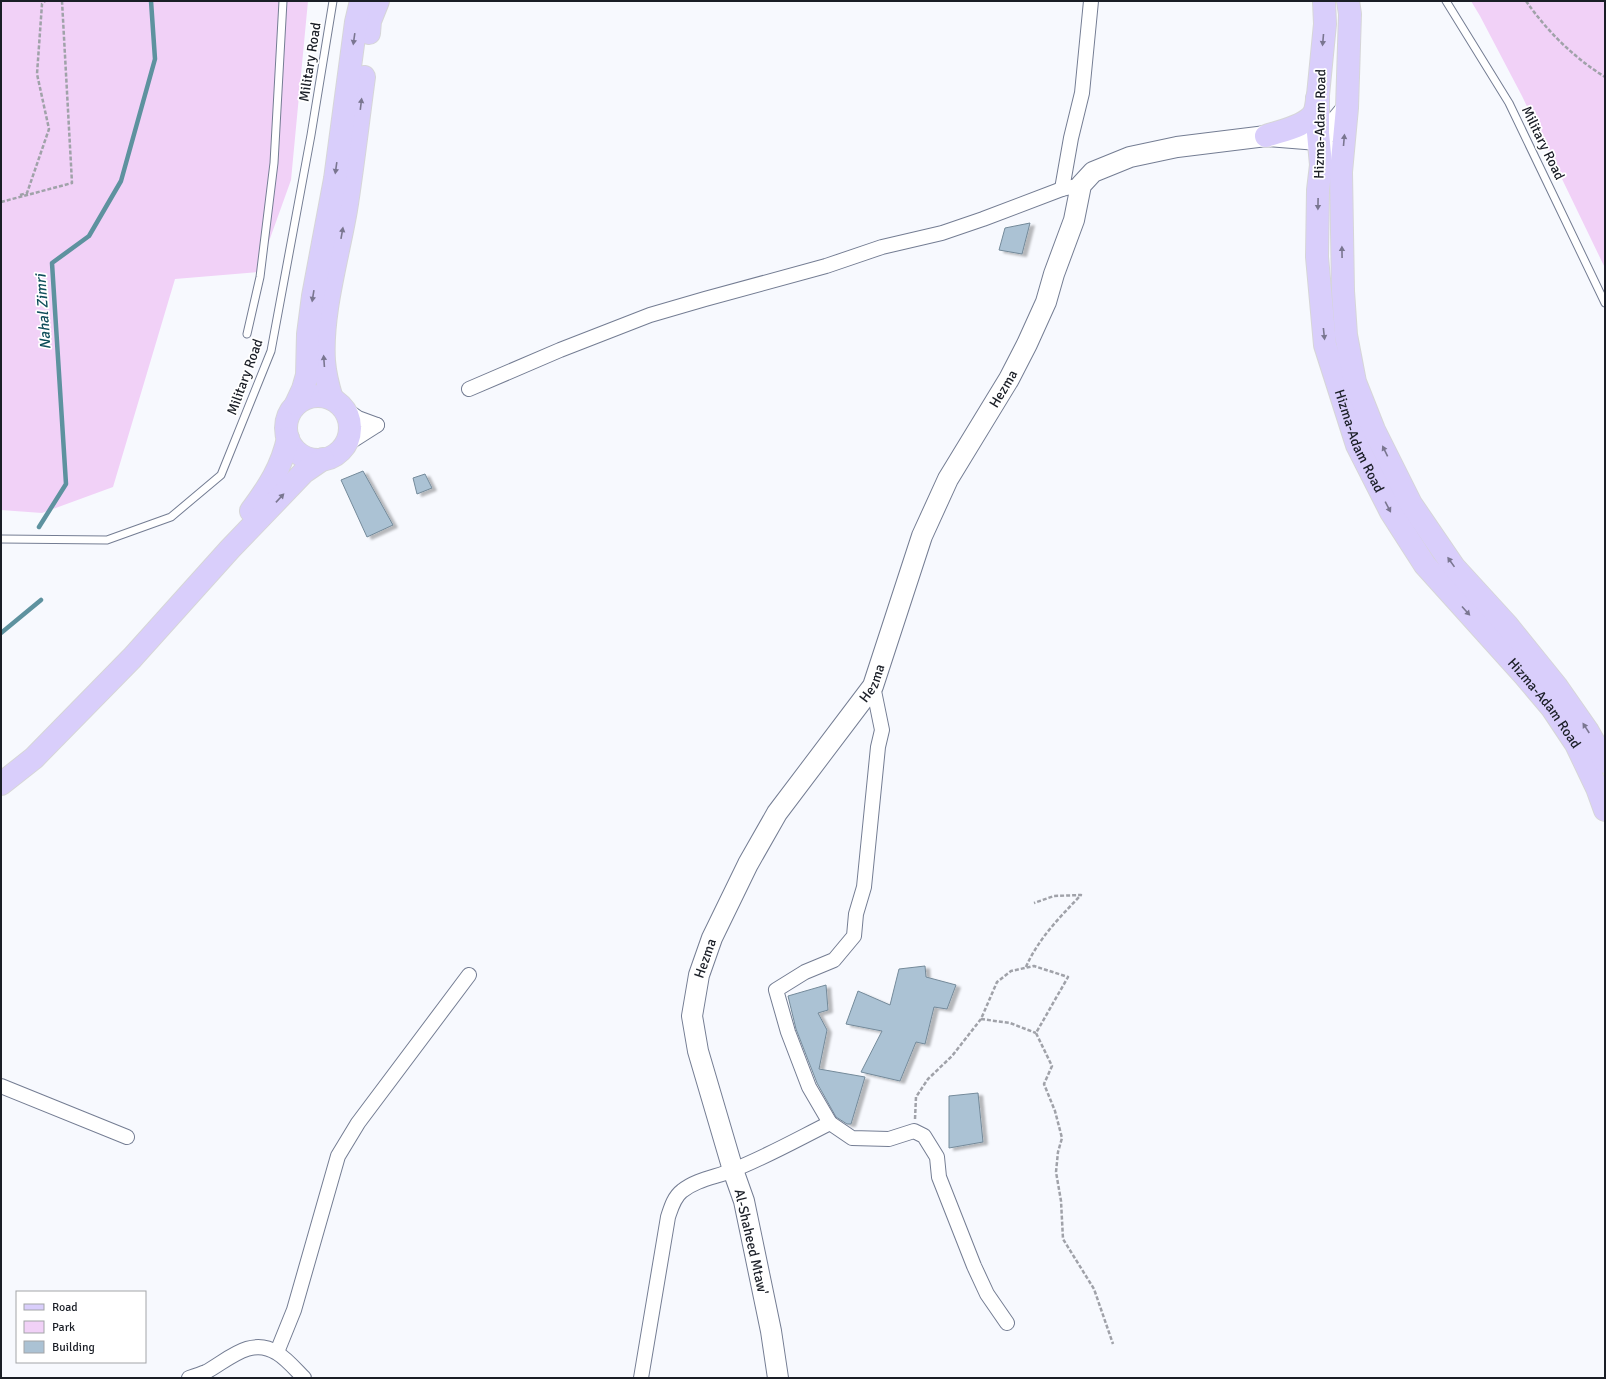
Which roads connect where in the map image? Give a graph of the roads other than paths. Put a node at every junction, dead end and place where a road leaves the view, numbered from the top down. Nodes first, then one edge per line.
1 (283, 1) edge
2 (333, 1) edge
3 (374, 1) edge
4 (1092, 1) edge
5 (1324, 1) edge
6 (1348, 1) edge
7 (1446, 1) edge
8 (1318, 95) junction
9 (1346, 108) junction
10 (1266, 136) junction
11 (1288, 138) junction
12 (1318, 140) junction
13 (1321, 165) junction
14 (1341, 172) junction
15 (1072, 187) junction
16 (1605, 303) edge
17 (247, 334) dead end
18 (469, 389) dead end
19 (337, 403) junction
20 (296, 404) junction
21 (288, 438) junction
22 (323, 459) junction
23 (1, 539) edge
24 (186, 597) junction
25 (872, 686) junction
26 (1605, 762) edge
27 (1, 784) edge
28 (1605, 810) edge
29 (469, 975) dead end
30 (1, 1086) edge
31 (830, 1123) junction
32 (127, 1137) dead end
33 (733, 1170) junction
34 (1007, 1322) dead end
35 (276, 1352) junction
36 (189, 1378) edge
37 (304, 1378) edge
38 (641, 1378) edge
39 (778, 1378) edge

1 - 17 lane
2 - 23 lane, Military Road
19 -> 3 main road
3 -> 20 main road
4 - 15 street
5 -> 8 main road, Hizma-Adam Road
6 - 9 main road, Hizma-Adam Road
7 - 16 lane, Military Road
8 - 10 main road
8 - 12 main road, Hizma-Adam Road
9 - 12 street
14 -> 9 main road, Hizma-Adam Road
10 - 11 street
10 - 15 street
11 - 12 street
11 - 13 main road
12 - 13 main road, Hizma-Adam Road
12 - 14 street
13 -> 28 main road, Hizma-Adam Road
26 -> 14 main road, Hizma-Adam Road
15 - 18 street
15 - 25 street, Hezma
19 - 20 main road
19 - 22 main road
20 - 21 main road
21 - 22 main road
21 - 24 main road
24 -> 22 main road
24 - 27 main road
25 - 31 street
25 - 33 street, Hezma
29 - 35 street
30 - 32 street
31 - 33 street, Al-Shaheed Mtaw'
31 - 34 street
33 - 38 street
33 - 39 street, Al-Shaheed Mtaw'
35 - 36 street
35 - 37 street

